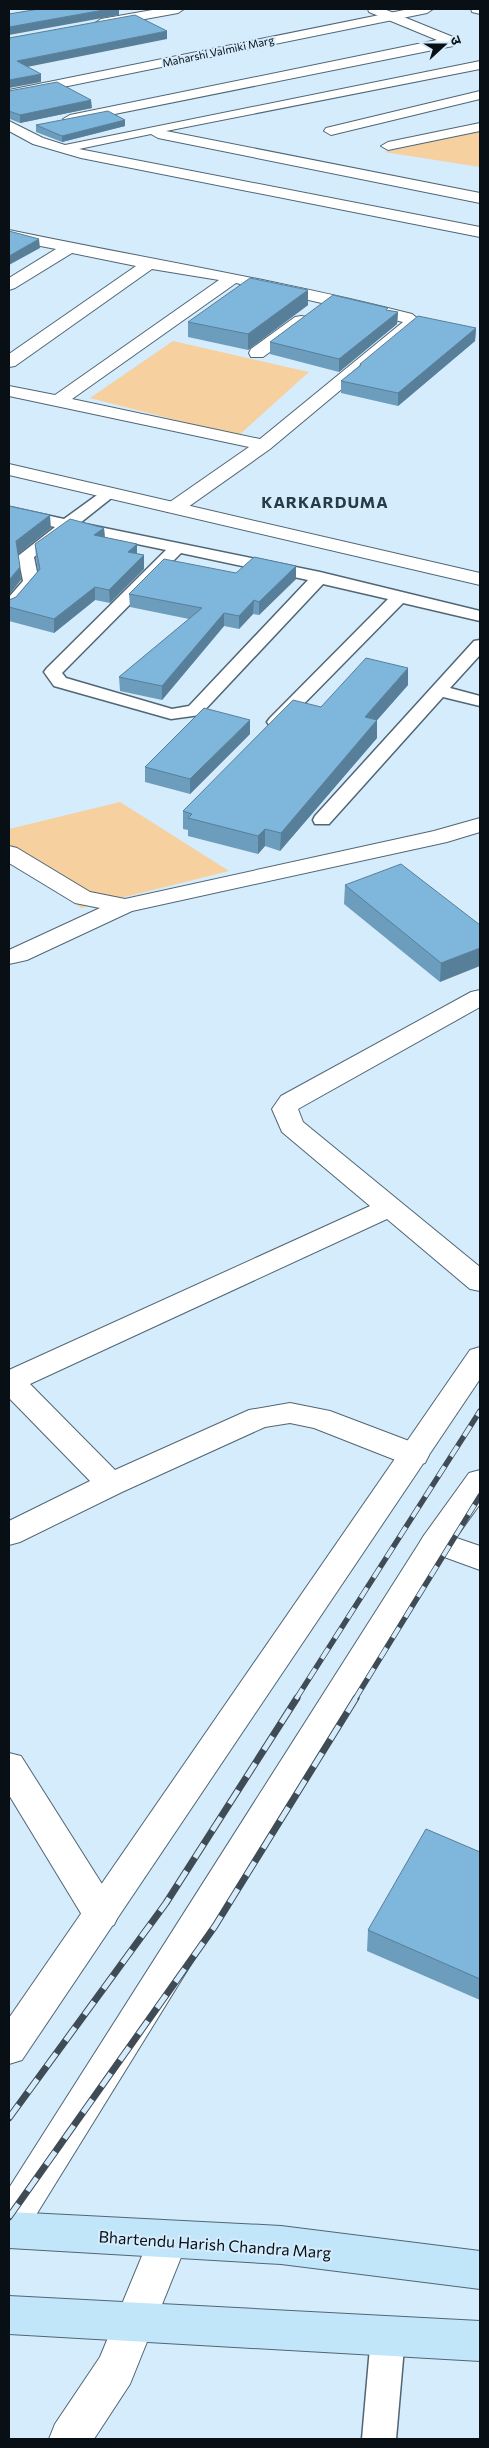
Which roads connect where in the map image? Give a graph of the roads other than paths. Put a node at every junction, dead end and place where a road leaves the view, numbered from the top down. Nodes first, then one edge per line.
1 (178, 9) edge
2 (373, 9) edge
3 (427, 9) edge
4 (390, 16) junction
5 (84, 26) edge
6 (450, 41) junction
7 (465, 47) dead end
8 (480, 65) edge
9 (9, 83) edge
10 (9, 94) edge
11 (480, 95) edge
12 (55, 122) edge
13 (35, 126) edge
14 (480, 127) edge
15 (12, 128) edge
16 (331, 131) dead end
17 (145, 132) junction
18 (388, 146) dead end
19 (60, 148) junction
20 (476, 194) edge
21 (480, 232) edge
22 (9, 235) edge
23 (71, 247) junction
24 (149, 264) junction
25 (233, 278) junction
26 (9, 284) edge
27 (330, 300) junction
28 (258, 353) dead end
29 (9, 362) edge
30 (9, 391) edge
31 (58, 401) junction
32 (264, 445) junction
33 (9, 470) edge
34 (109, 493) junction
35 (174, 508) junction
36 (9, 512) edge
37 (67, 525) junction
38 (176, 549) junction
39 (320, 577) junction
40 (480, 579) edge
41 (399, 597) junction
42 (9, 607) edge
43 (480, 616) edge
44 (480, 645) edge
45 (440, 690) junction
46 (480, 701) edge
47 (267, 730) edge
48 (322, 820) dead end
49 (480, 825) edge
50 (9, 853) edge
51 (125, 906) junction
52 (9, 957) edge
53 (480, 998) edge
54 (388, 1208) junction
55 (480, 1282) edge
56 (480, 1357) edge
57 (9, 1381) edge
58 (414, 1455) junction
59 (480, 1481) edge
60 (111, 1484) junction
61 (9, 1534) edge
62 (436, 1542) junction
63 (480, 1558) edge
64 (9, 1766) edge
65 (101, 1914) junction
66 (9, 2048) edge
67 (9, 2223) edge
68 (9, 2230) edge
69 (168, 2240) junction
70 (480, 2270) edge
71 (9, 2315) edge
72 (134, 2321) junction
73 (388, 2336) junction
74 (480, 2341) edge
75 (70, 2439) edge
76 (379, 2439) edge

1 - 5 street
2 - 4 street
2 - 9 street, Maharshi Valmiki Marg
3 - 4 street, Maharshi Valmiki Marg
4 - 6 street
4 - 10 street, Maharshi Valmiki Marg
6 - 7 street
6 - 12 street
8 - 17 street
11 - 16 street
13 - 15 street
14 - 18 street
15 - 19 street
17 - 19 street
17 - 20 street
19 - 21 street
22 - 23 street
23 - 24 street
23 - 26 street
24 - 25 street
24 - 29 street
25 - 27 street
25 - 31 street
27 - 28 street
27 - 32 street
30 - 31 street
31 - 32 street
32 - 35 street
33 - 34 street
34 - 35 street
34 - 37 lane
35 - 40 street
36 - 37 lane
37 - 38 lane
37 - 42 lane
38 - 39 lane
38 - 39 lane
39 - 41 lane
41 - 43 lane
41 - 47 lane
44 - 45 lane
45 - 46 lane
45 - 48 lane
49 - 51 street
50 - 51 street
51 - 52 street
53 - 54 street
54 - 55 street
54 - 57 street
56 - 58 street
57 - 60 street
58 - 60 street
58 - 65 street
59 - 62 street
60 - 61 street
62 - 63 street
62 - 67 street
64 - 65 street
65 - 66 street
68 - 69 main road, Bhartendu Harish Chandra Marg
69 - 70 main road, Bhartendu Harish Chandra Marg
69 - 72 street
71 - 72 main road
72 - 73 main road
72 - 75 street
73 - 74 main road
73 - 76 lane

